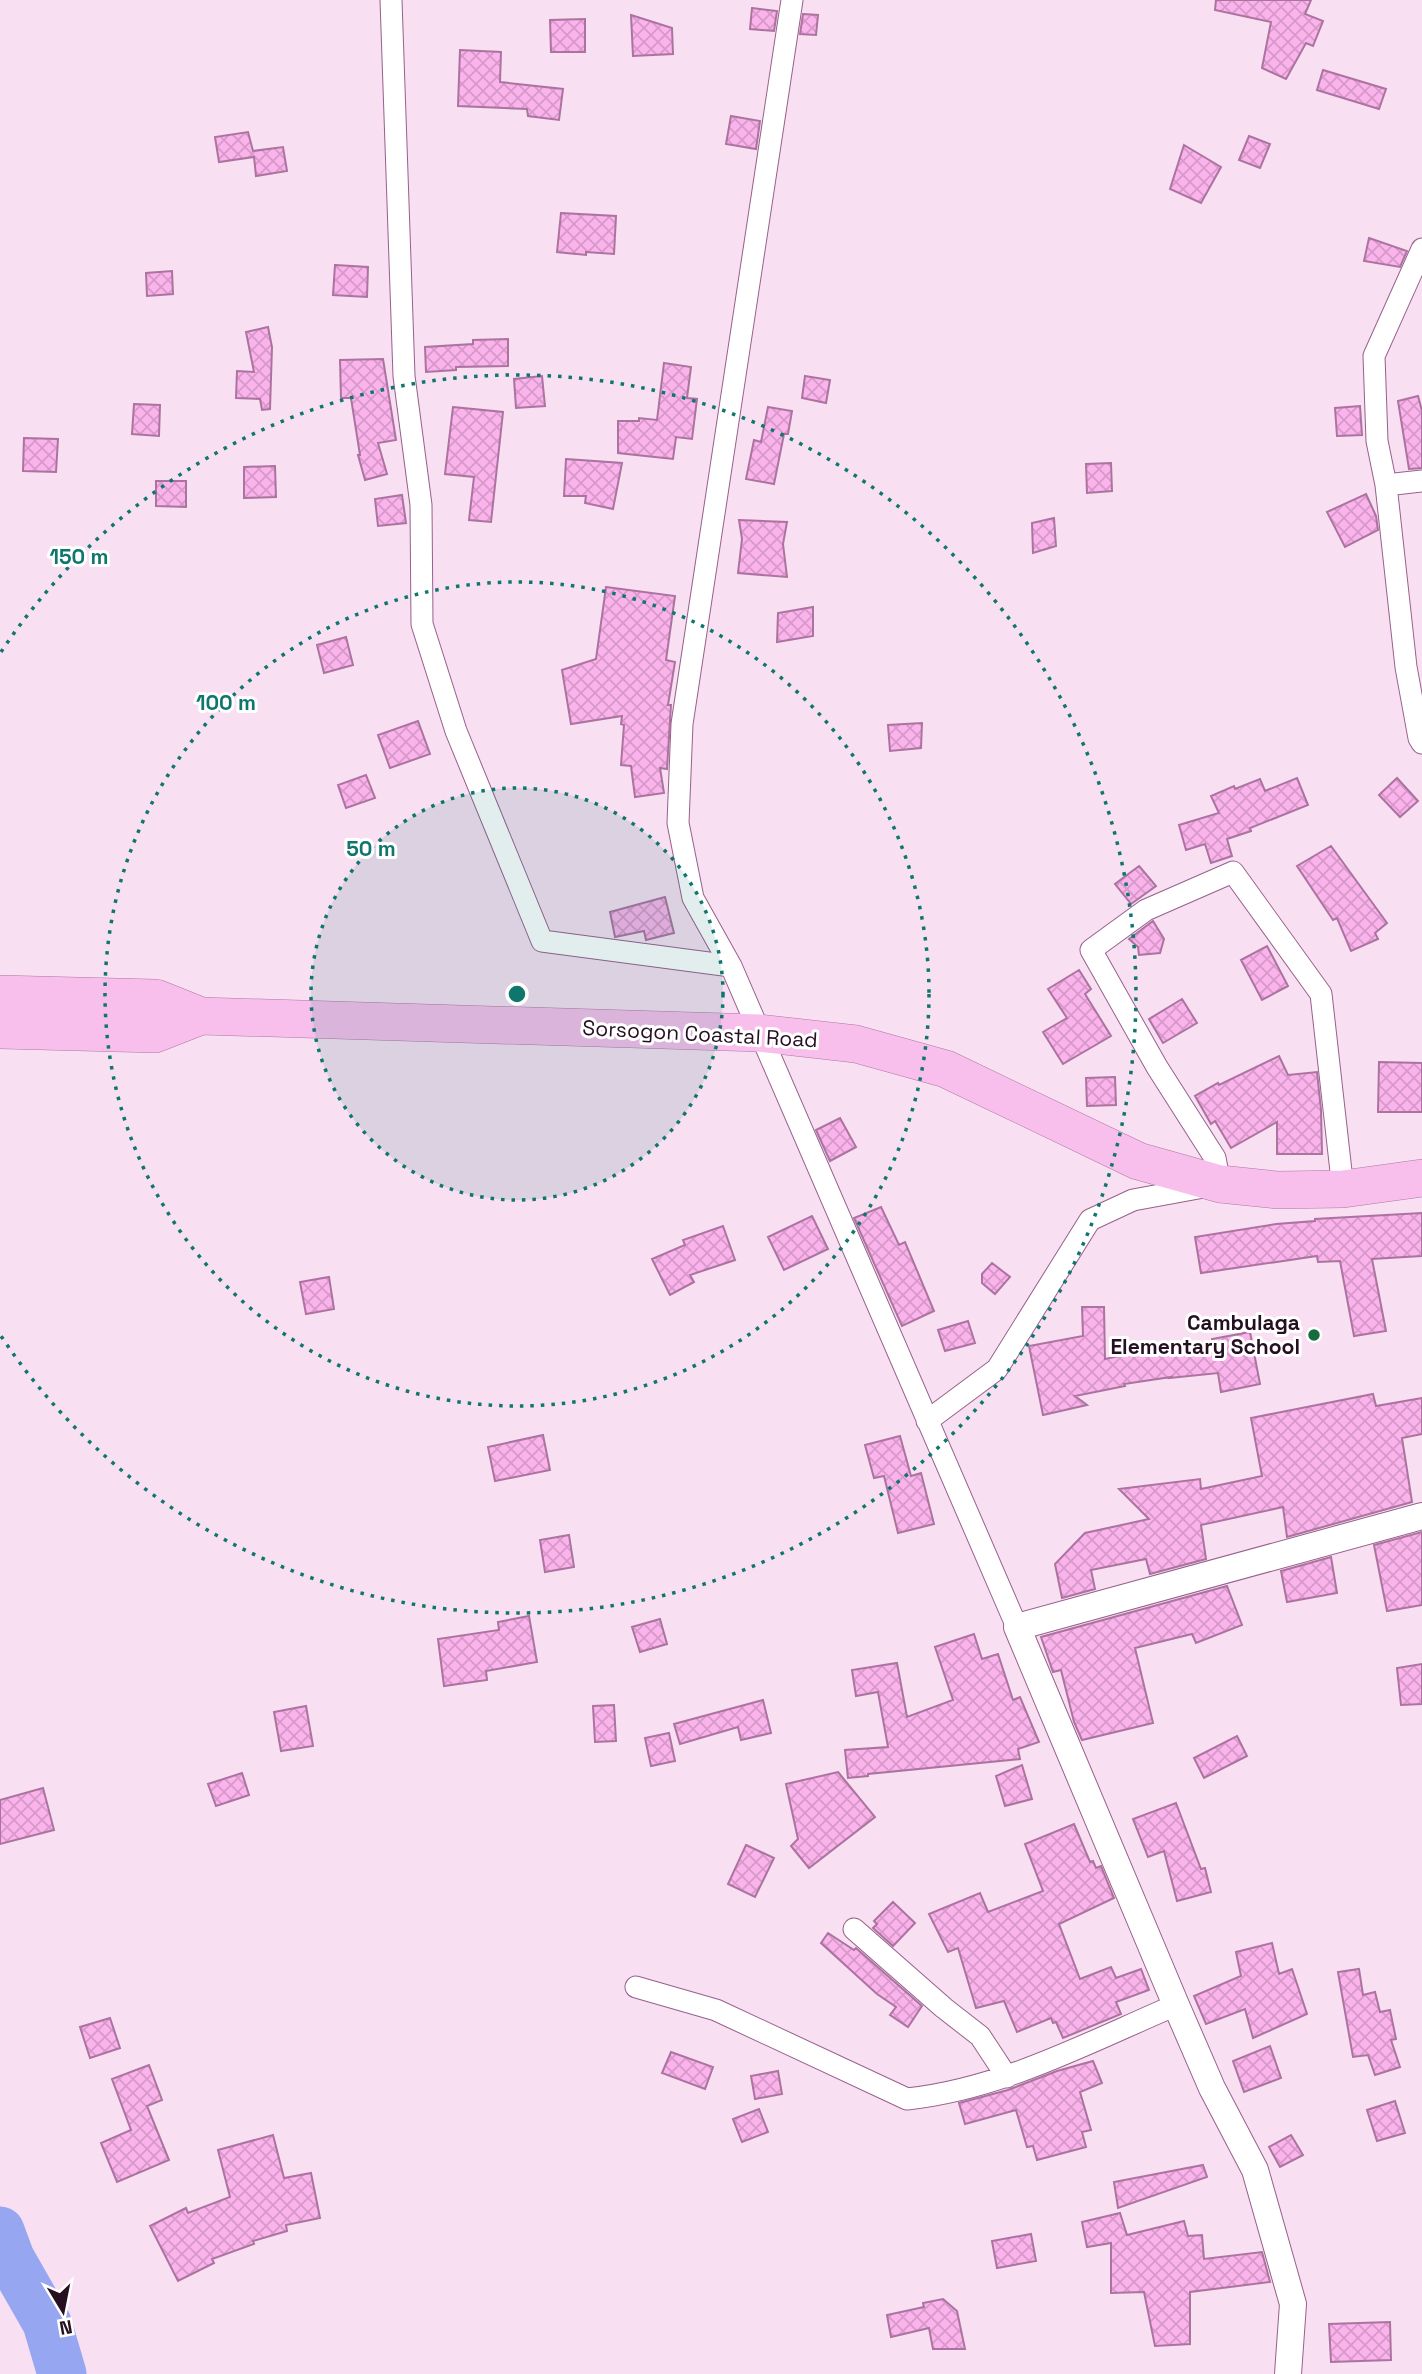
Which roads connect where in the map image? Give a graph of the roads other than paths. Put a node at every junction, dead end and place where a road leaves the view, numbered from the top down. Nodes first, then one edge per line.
1 (391, 0) edge
2 (792, 0) edge
3 (1422, 249) edge
4 (1422, 481) edge
5 (1386, 485) junction
6 (1422, 743) edge
7 (730, 966) junction
8 (0, 993) edge
9 (201, 1016) junction
10 (0, 1030) edge
11 (759, 1033) junction
12 (1422, 1178) edge
13 (1220, 1184) junction
14 (1343, 1189) junction
15 (928, 1421) junction
16 (1422, 1516) edge
17 (1017, 1627) junction
18 (854, 1929) dead end
19 (636, 1987) dead end
20 (1176, 2005) junction
21 (1007, 2077) junction
22 (1287, 2374) edge

1 - 7 street
2 - 7 street
3 - 5 street
4 - 5 street
5 - 6 street
7 - 11 street
8 - 9 highway, Sorsogon Coastal Road
9 - 10 highway, Sorsogon Coastal Road
9 - 11 highway, Sorsogon Coastal Road
11 - 13 highway, Sorsogon Coastal Road
11 - 15 street
12 - 14 highway, Sorsogon Coastal Road
13 - 14 highway, Sorsogon Coastal Road
13 - 14 street
13 - 15 street
15 - 17 street
16 - 17 street
17 - 20 street
18 - 21 street
19 - 21 street
20 - 21 street
20 - 22 street

